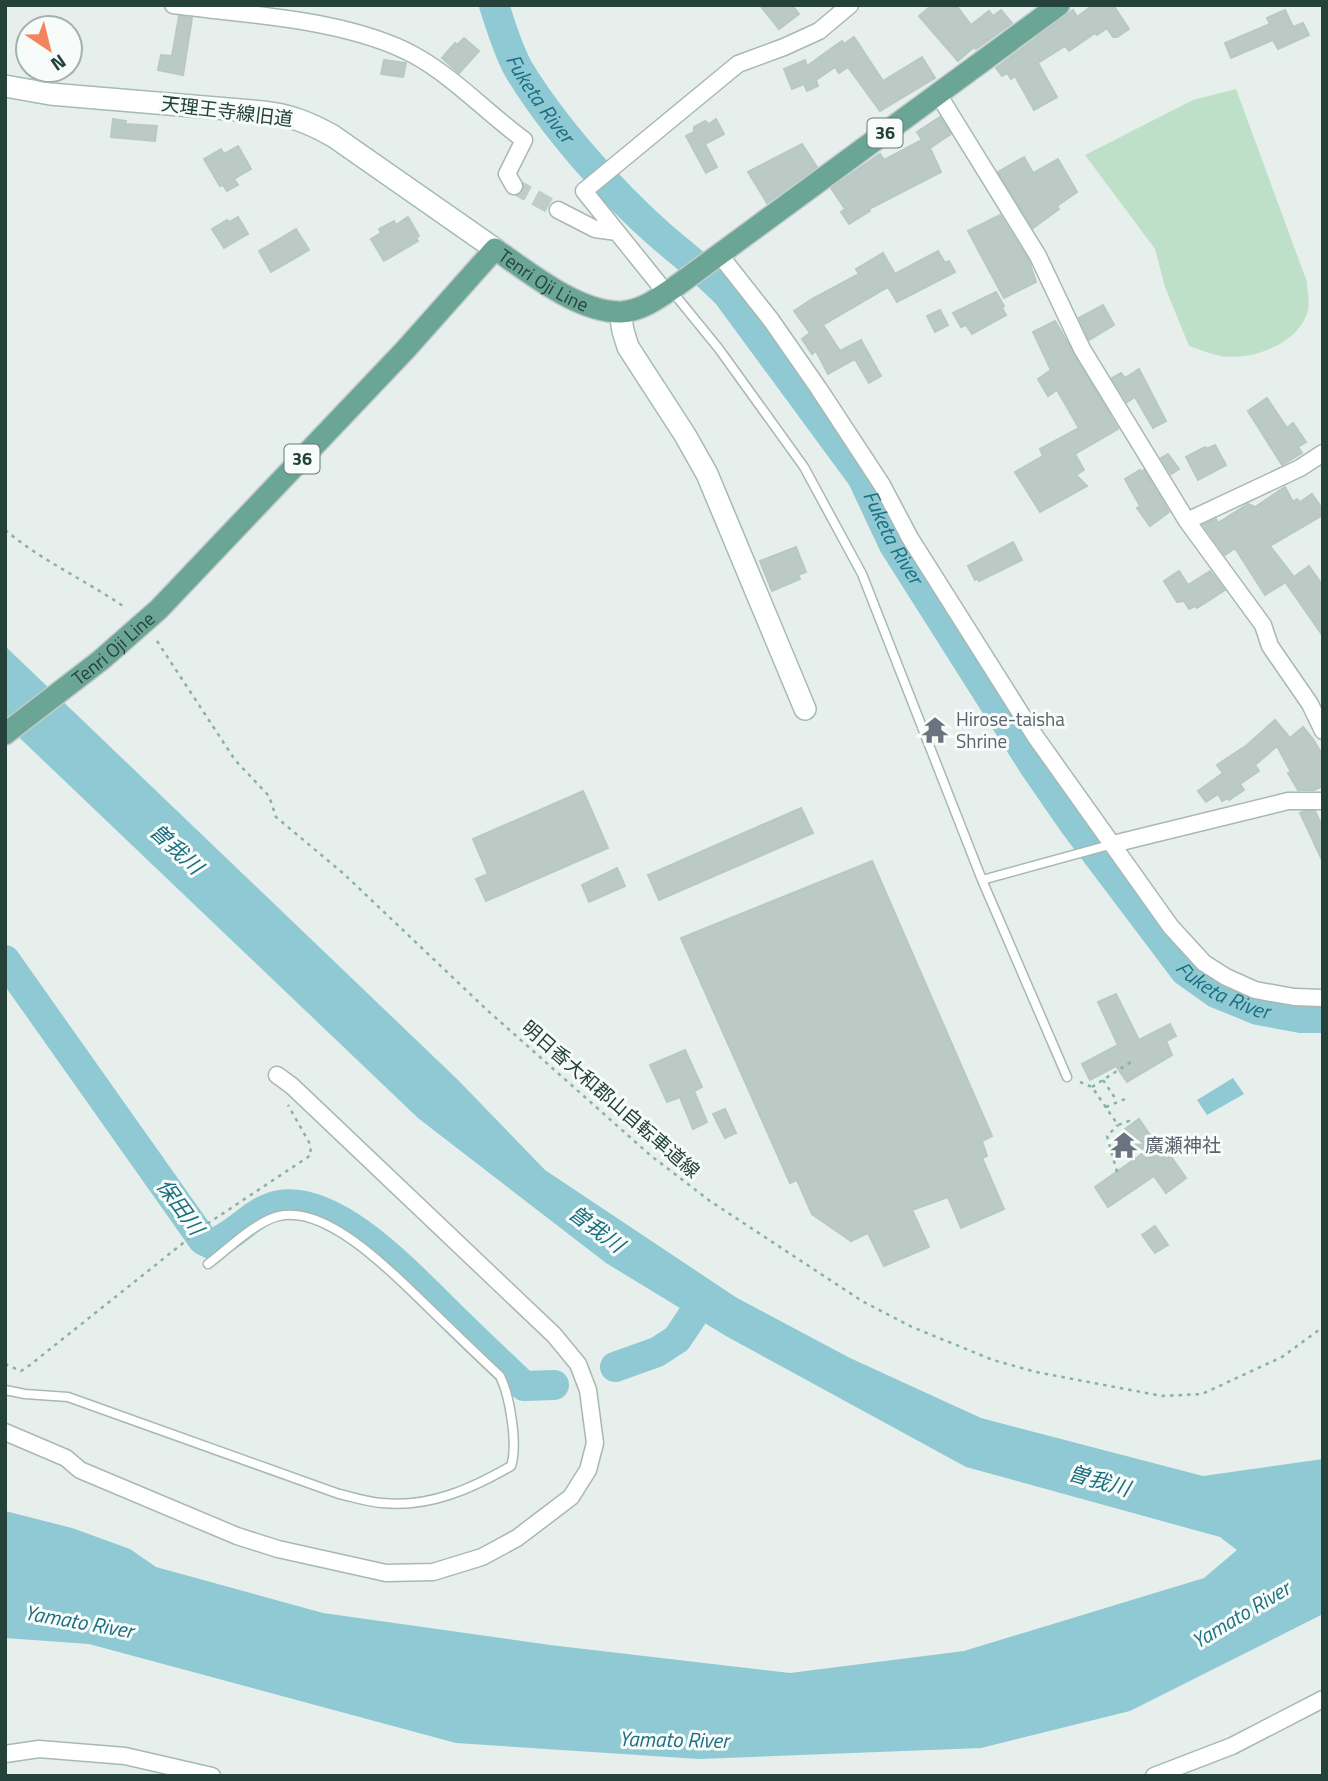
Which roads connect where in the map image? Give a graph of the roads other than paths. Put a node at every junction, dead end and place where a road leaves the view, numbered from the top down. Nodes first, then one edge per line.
1 (173, 5) edge
2 (850, 5) edge
3 (1059, 5) edge
4 (5, 86) edge
5 (938, 94) junction
6 (514, 186) dead end
7 (558, 210) tunnel mouth
8 (617, 232) junction
9 (495, 249) junction
10 (715, 257) junction
11 (669, 292) junction
12 (620, 312) junction
13 (1323, 453) edge
14 (1186, 521) junction
15 (805, 709) dead end
16 (1323, 731) edge
17 (5, 734) edge
18 (1323, 801) edge
19 (1113, 844) junction
20 (982, 880) junction
21 (1323, 999) edge
22 (277, 1075) road end
23 (1067, 1077) road end
24 (208, 1264) dead end
25 (5, 1390) edge
26 (5, 1432) edge
27 (1323, 1699) edge
28 (5, 1754) edge
29 (212, 1776) edge
30 (1154, 1776) edge

1 - 6 street
2 - 8 street
3 - 5 main road, 36
4 - 9 street, 天理王寺線旧道
5 - 10 main road, 36
5 - 14 street
7 - 8 street
8 - 11 street
9 - 12 main road, Tenri Oji Line
9 - 17 main road, Tenri Oji Line / 36
10 - 11 main road, 36
10 - 19 street
11 - 12 main road, 36
11 - 20 lane
12 - 15 street
13 - 14 street
14 - 16 street
18 - 19 street
19 - 20 lane
19 - 21 street
20 - 23 lane
22 - 26 street
24 - 25 lane
27 - 30 street
28 - 29 street

